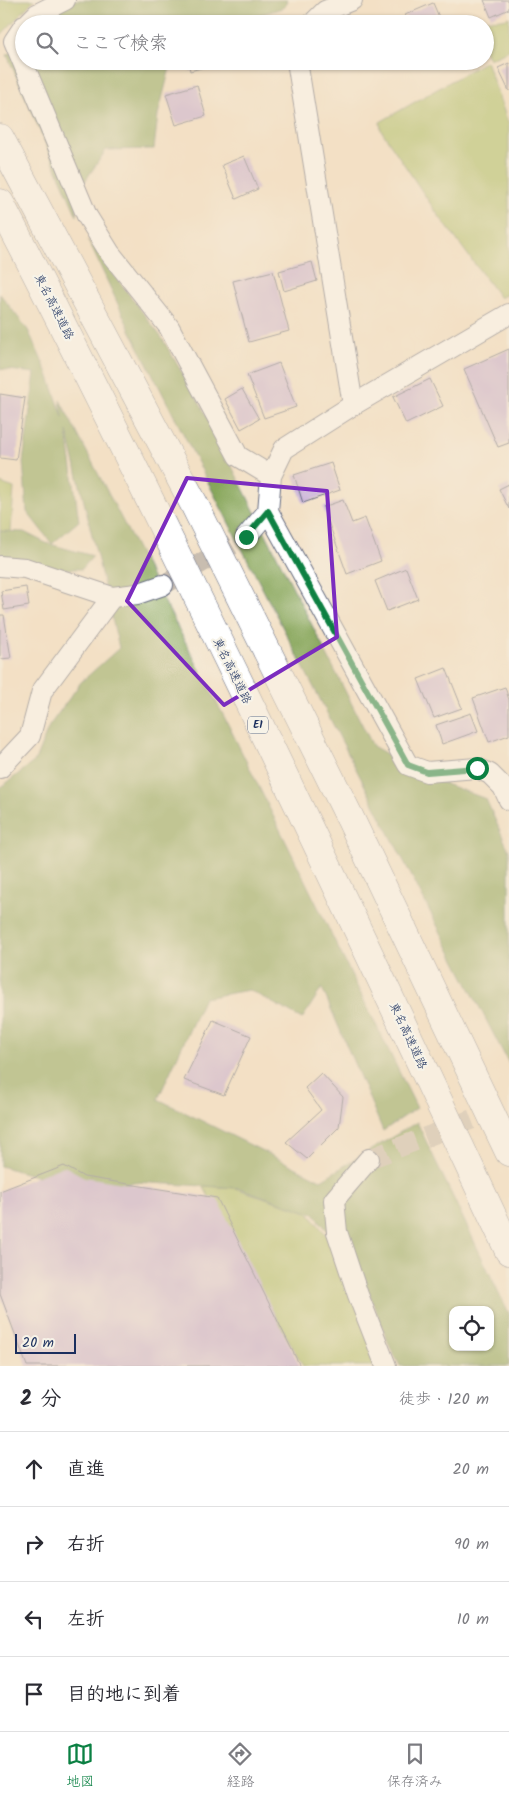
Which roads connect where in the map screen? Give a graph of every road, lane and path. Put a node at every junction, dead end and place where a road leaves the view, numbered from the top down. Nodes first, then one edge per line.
1 (65, 0) edge
2 (352, 0) edge
3 (35, 15) edge
4 (321, 15) edge
5 (23, 70) edge
6 (297, 70) edge
7 (0, 138) edge
8 (0, 203) edge
9 (506, 322) edge
10 (353, 405) junction
11 (271, 476) junction
12 (268, 511) junction
13 (246, 537) tunnel mouth
14 (0, 566) edge
15 (164, 585) tunnel mouth
16 (112, 597) junction
17 (0, 768) edge
18 (509, 800) edge
19 (509, 1152) edge
20 (369, 1159) tunnel mouth
21 (509, 1251) edge
22 (386, 1366) edge

1 - 3 street
2 - 4 street
5 - 11 street
6 - 10 street
7 - 19 highway
8 - 21 highway, 東名高速道路 / E1
9 - 10 street
10 - 11 street
11 - 12 street
12 - 13 street
12 - 18 street
14 - 16 street
15 - 16 street
16 - 17 street
20 - 22 street

